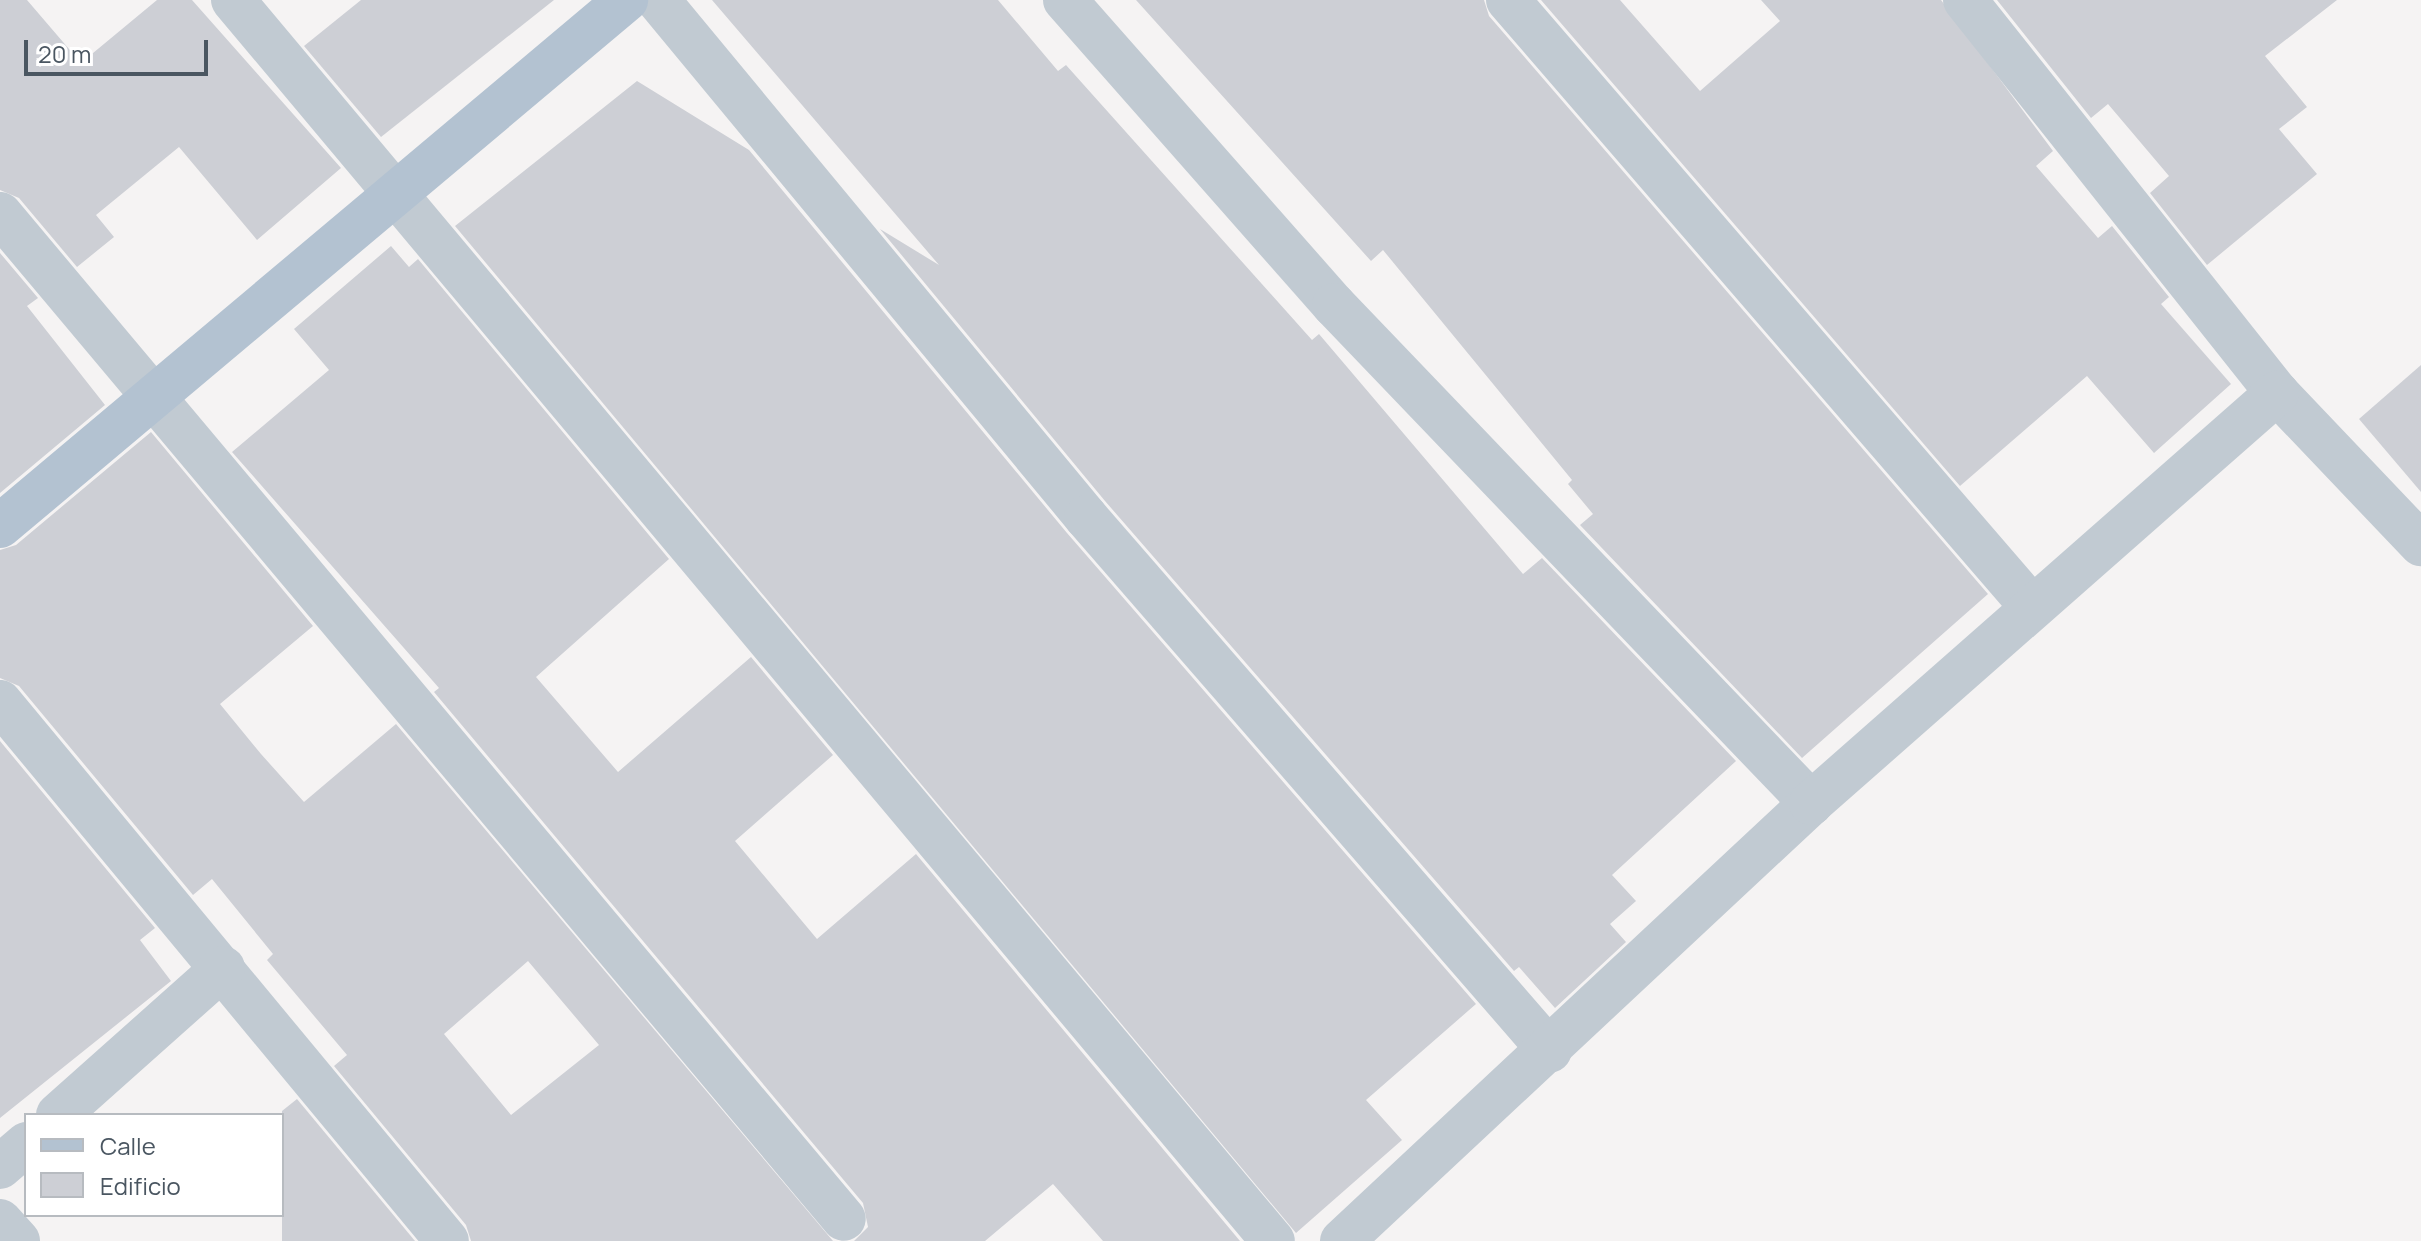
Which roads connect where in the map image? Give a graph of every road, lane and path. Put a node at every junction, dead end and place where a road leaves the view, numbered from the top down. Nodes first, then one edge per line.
1 (233, 0) edge
2 (626, 0) edge
3 (658, 0) edge
4 (1065, 0) edge
5 (1508, 0) edge
6 (1965, 0) edge
7 (393, 196) junction
8 (0, 214) edge
9 (2277, 393) junction
10 (152, 396) junction
11 (0, 526) edge
12 (2421, 544) edge
13 (2031, 606) junction
14 (0, 702) edge
15 (1811, 803) junction
16 (223, 968) junction
17 (1550, 1051) junction
18 (60, 1113) edge
19 (24, 1146) edge
20 (0, 1167) edge
21 (844, 1219) dead end
22 (0, 1221) edge
23 (18, 1241) edge
24 (447, 1241) edge
25 (1273, 1241) edge
26 (1342, 1241) edge

1 - 7 street
2 - 7 main road
3 - 17 street
4 - 15 street
5 - 13 street
6 - 9 street
7 - 10 main road
7 - 25 street
8 - 10 street
9 - 12 street
9 - 13 street
10 - 11 main road
10 - 21 street
13 - 15 street
14 - 16 street
15 - 17 street
16 - 18 street
16 - 24 street
17 - 26 street
19 - 20 street
22 - 23 street

